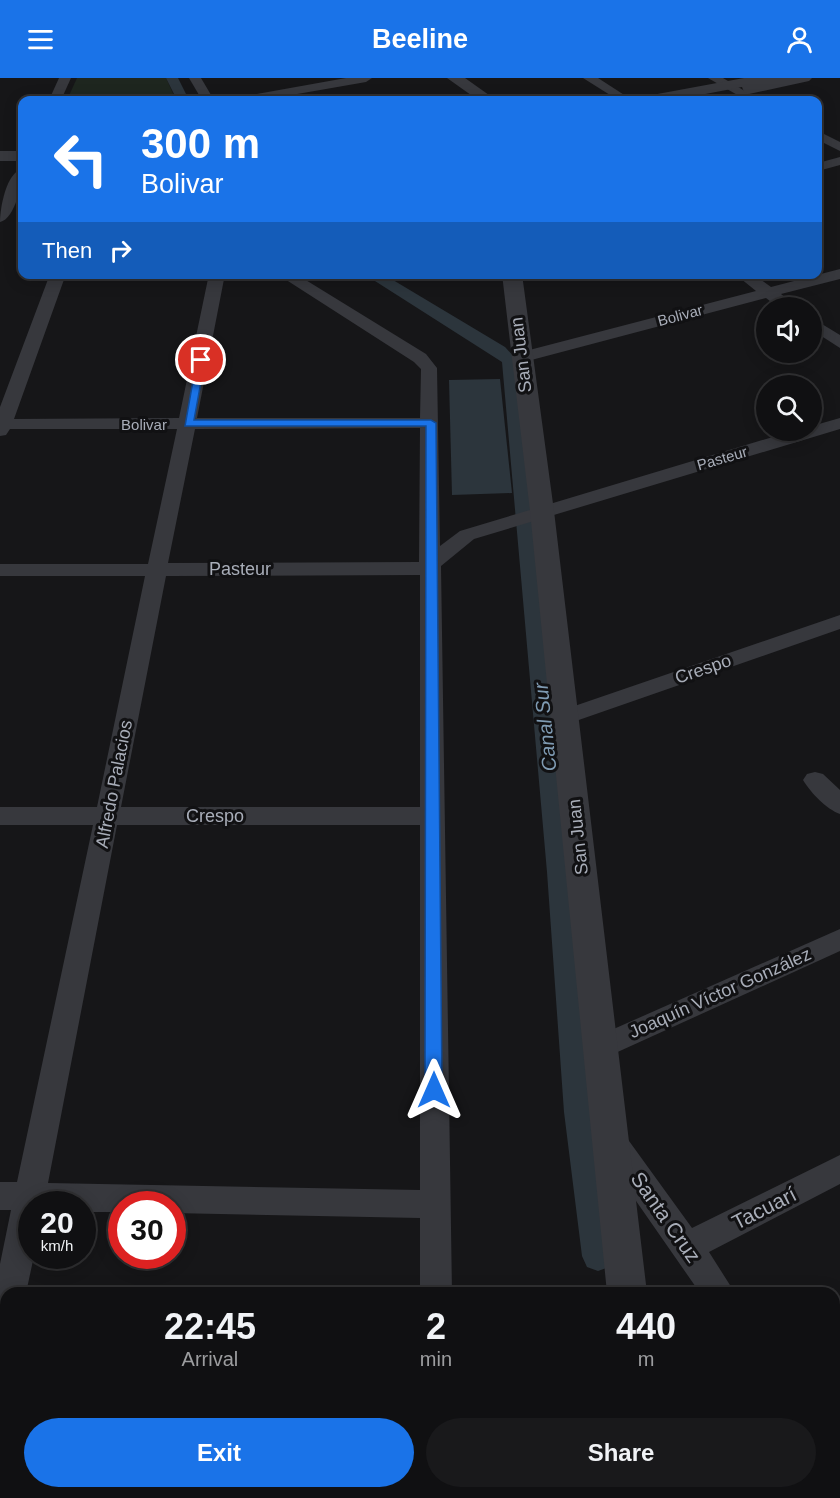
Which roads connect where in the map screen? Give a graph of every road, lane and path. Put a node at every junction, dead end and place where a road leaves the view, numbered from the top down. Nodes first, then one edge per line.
1 (65, 78) edge
2 (195, 78) edge
3 (366, 78) edge
4 (455, 78) edge
5 (589, 78) edge
6 (768, 78) edge
7 (804, 78) edge
8 (726, 85) edge
9 (313, 88) junction
10 (57, 96) edge
11 (206, 96) edge
12 (268, 96) edge
13 (324, 96) edge
14 (482, 96) edge
15 (619, 96) edge
16 (672, 96) edge
17 (700, 96) edge
18 (747, 96) edge
19 (822, 137) edge
20 (840, 147) edge
21 (0, 156) edge
22 (18, 156) edge
23 (840, 162) edge
24 (0, 163) edge
25 (18, 163) edge
26 (822, 165) edge
27 (18, 181) edge
28 (0, 218) edge
29 (840, 274) edge
30 (822, 278) edge
31 (56, 279) edge
32 (216, 279) edge
33 (292, 279) edge
34 (512, 279) edge
35 (749, 279) edge
36 (820, 279) edge
37 (767, 292) junction
38 (774, 297) edge
39 (822, 330) edge
40 (840, 342) edge
41 (520, 358) junction
42 (188, 423) junction
43 (431, 423) junction
44 (840, 423) edge
45 (1, 426) edge
46 (542, 511) junction
47 (432, 525) junction
48 (474, 532) junction
49 (432, 564) junction
50 (158, 568) junction
51 (0, 570) edge
52 (840, 622) edge
53 (565, 717) junction
54 (814, 780) dead end
55 (840, 805) edge
56 (0, 816) edge
57 (108, 816) junction
58 (431, 816) junction
59 (840, 939) edge
60 (601, 1047) junction
61 (613, 1143) junction
62 (840, 1169) edge
63 (31, 1191) edge
64 (0, 1196) edge
65 (18, 1196) edge
66 (96, 1197) edge
67 (435, 1204) junction
68 (688, 1246) junction
69 (18, 1254) edge
70 (11, 1287) edge
71 (436, 1287) edge
72 (626, 1287) edge
73 (715, 1287) edge

1 - 10 street
2 - 11 street
3 - 9 street
4 - 14 street
5 - 15 street
6 - 8 street
7 - 8 street
8 - 16 street
8 - 17 street
8 - 18 street
9 - 12 street
9 - 13 street
19 - 20 street
21 - 22 street
23 - 26 street
24 - 25 street
27 - 28 street
29 - 30 street, Bolivar
31 - 45 street
32 - 42 street, Alfredo Palacios
33 - 43 street
34 - 41 street, San Juan
35 - 37 street
36 - 37 street, Bolivar
37 - 38 street
37 - 41 street, Bolivar
39 - 40 street
41 - 46 street, San Juan
42 - 43 street, Bolivar
42 - 45 street, Bolivar
42 - 50 street, Alfredo Palacios
43 - 47 street
44 - 46 street, Pasteur
46 - 48 street, Pasteur
46 - 53 street, San Juan
47 - 48 street
47 - 49 street
48 - 49 street, Pasteur
49 - 50 street, Pasteur
49 - 58 street
50 - 51 street, Pasteur
50 - 57 street, Alfredo Palacios
52 - 53 street, Crespo
53 - 60 street, San Juan
54 - 55 street
56 - 57 street, Crespo
57 - 58 street, Crespo
57 - 63 street, Alfredo Palacios
58 - 67 street
59 - 60 street, Joaquín Víctor González
60 - 61 street, San Juan
61 - 68 street, Santa Cruz
61 - 72 street, San Juan
62 - 68 street, Tacuarí
64 - 65 street
66 - 67 street
67 - 71 street
68 - 73 street, Santa Cruz
69 - 70 street, Alfredo Palacios

